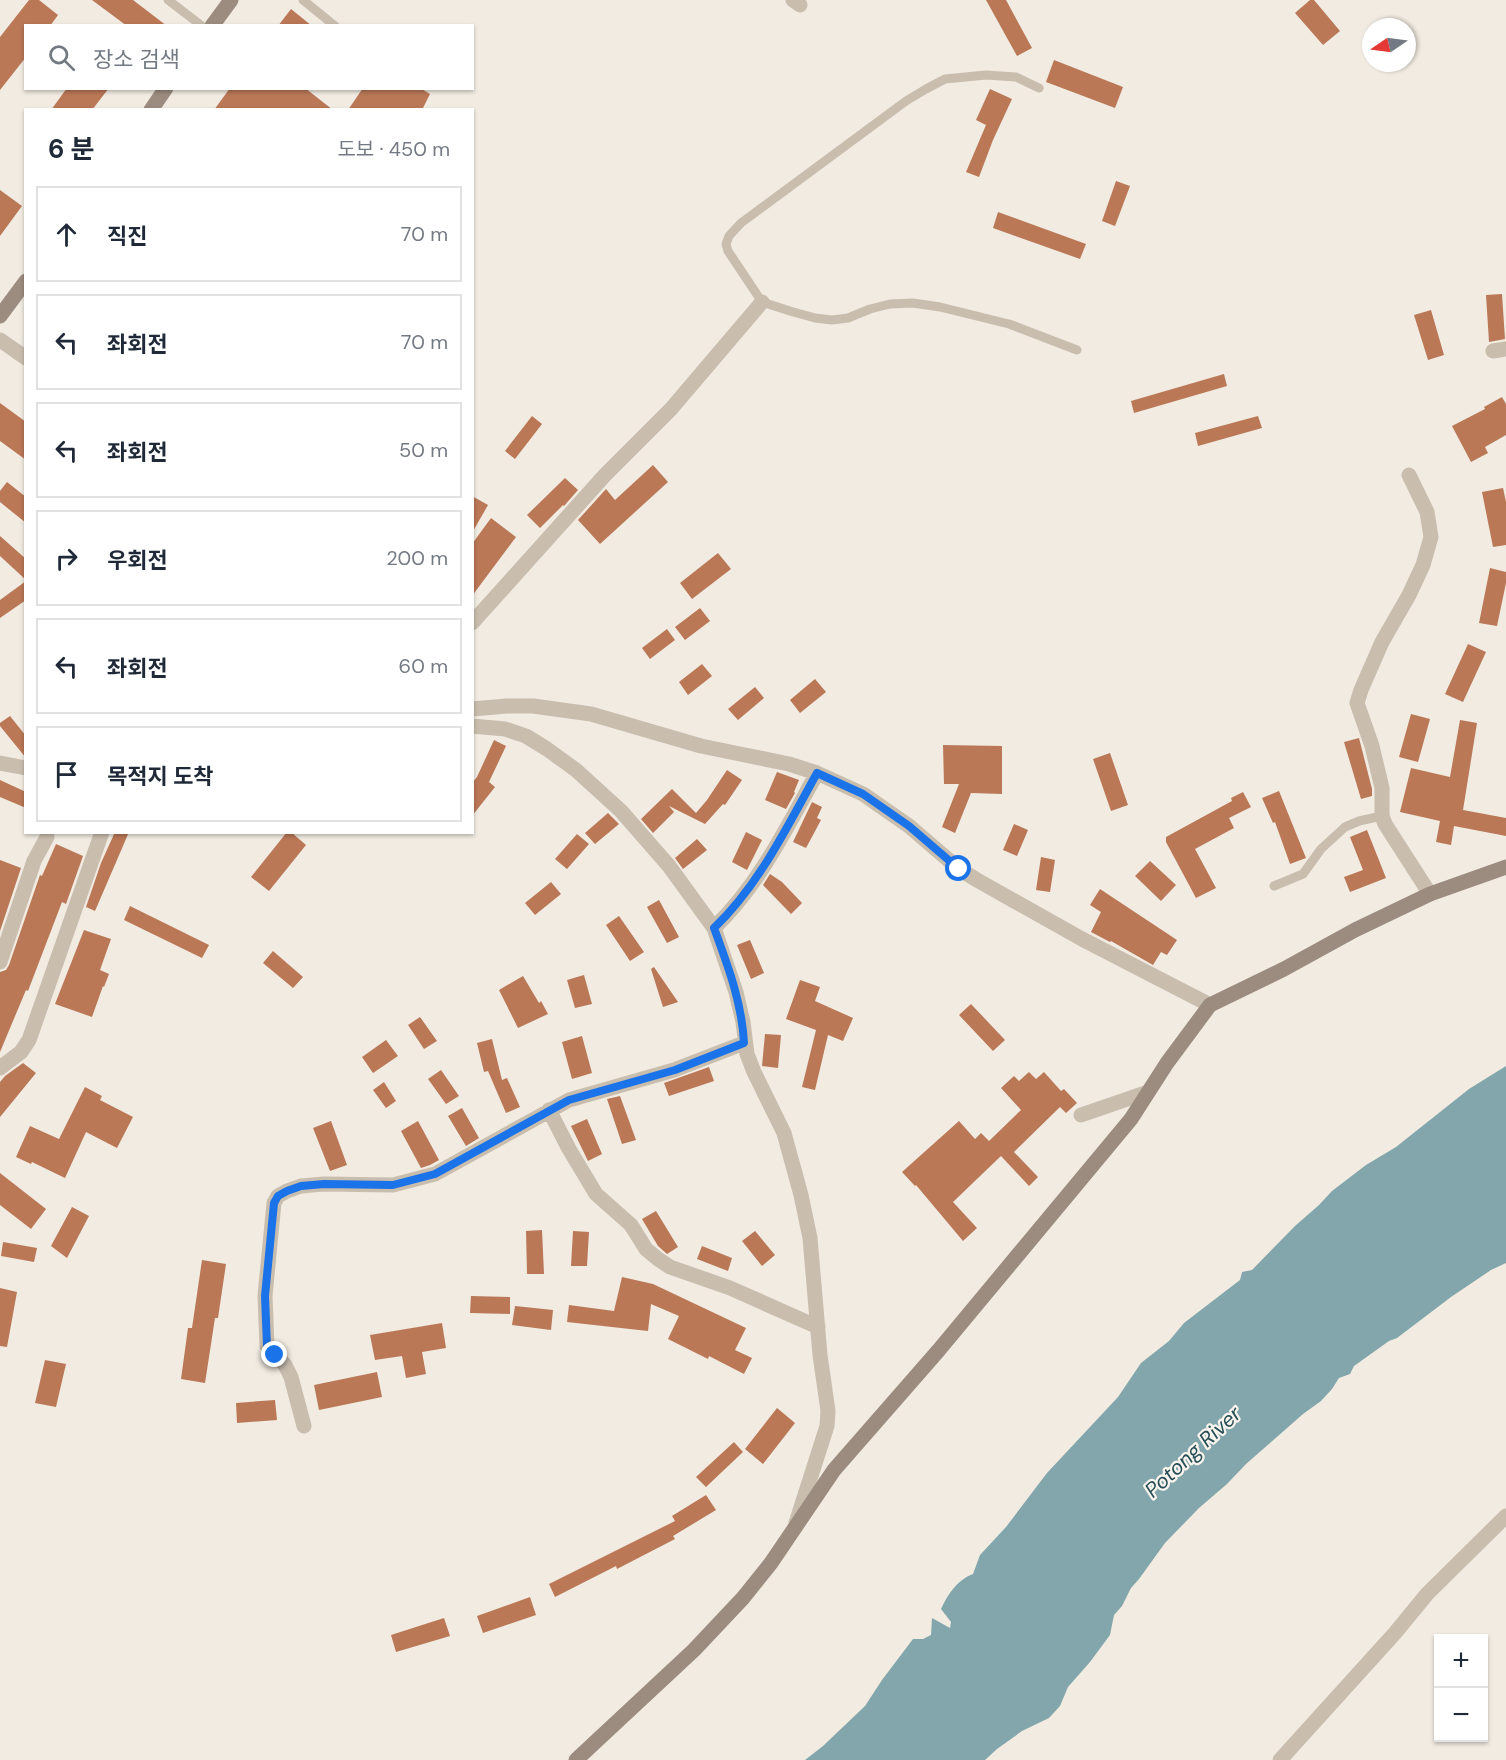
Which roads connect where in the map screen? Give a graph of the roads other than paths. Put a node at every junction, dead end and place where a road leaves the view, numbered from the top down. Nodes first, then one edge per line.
1 (168, 0) edge
2 (231, 0) edge
3 (303, 0) edge
4 (199, 24) edge
5 (213, 24) edge
6 (333, 24) edge
7 (1039, 88) dead end
8 (165, 90) edge
9 (152, 108) edge
10 (24, 284) edge
11 (762, 302) junction
12 (0, 316) edge
13 (0, 340) edge
14 (1077, 350) dead end
15 (24, 357) edge
16 (1409, 474) dead end
17 (474, 621) edge
18 (474, 709) edge
19 (474, 726) edge
20 (0, 763) edge
21 (24, 768) edge
22 (817, 773) junction
23 (1382, 816) junction
24 (101, 834) edge
25 (47, 837) dead end
26 (1506, 867) edge
27 (1274, 886) dead end
28 (1430, 894) junction
29 (714, 928) junction
30 (0, 962) edge
31 (1210, 1005) junction
32 (744, 1043) junction
33 (0, 1068) edge
34 (1148, 1092) junction
35 (549, 1110) junction
36 (1081, 1115) dead end
37 (818, 1327) junction
38 (304, 1426) dead end
39 (1506, 1516) edge
40 (795, 1526) junction
41 (576, 1760) edge
42 (1280, 1760) edge

1 - 4 lane
2 - 5 main road
3 - 6 lane
7 - 11 lane
8 - 9 main road
10 - 12 main road
11 - 14 lane
11 - 17 street
13 - 15 street
16 - 23 street
18 - 22 street
19 - 29 street
20 - 21 street
22 - 29 street
22 - 31 street
23 - 27 lane
23 - 28 street
24 - 33 street
25 - 30 street
26 - 28 main road
28 - 31 main road
29 - 32 street
31 - 34 main road
32 - 35 street
32 - 37 street
34 - 36 street
34 - 40 main road
35 - 37 street
35 - 38 street
37 - 40 street
39 - 42 street
40 - 41 main road

